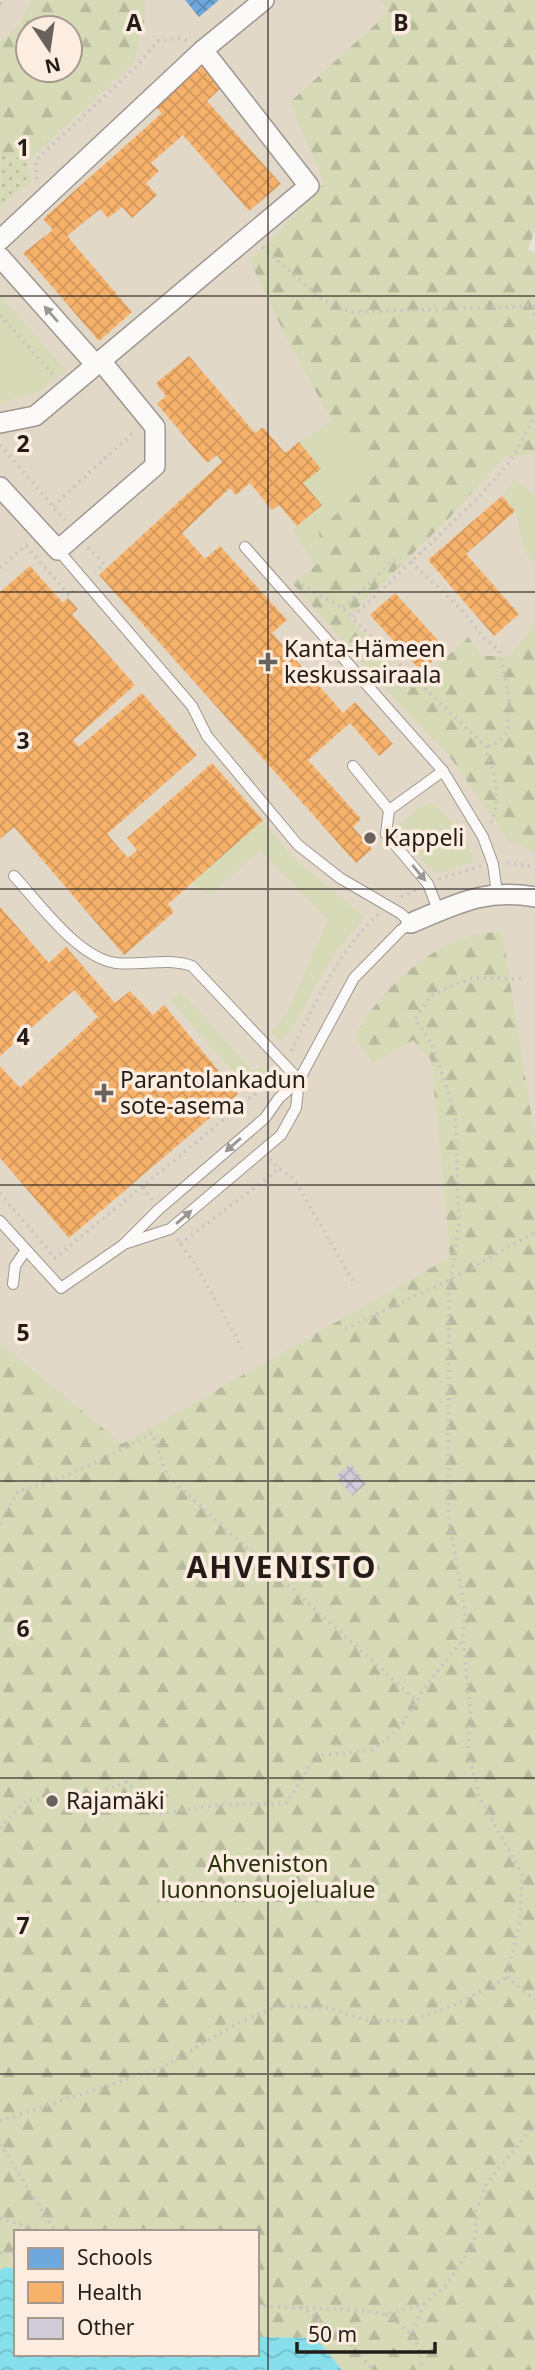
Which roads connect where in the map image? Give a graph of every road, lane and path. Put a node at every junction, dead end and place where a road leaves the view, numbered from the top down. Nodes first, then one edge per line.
1 (6, 0) edge
2 (264, 0) edge
3 (0, 4) edge
4 (203, 50) junction
5 (37, 182) dead end
6 (250, 236) junction
7 (0, 240) edge
8 (0, 257) edge
9 (534, 306) edge
10 (0, 315) edge
11 (535, 320) edge
12 (99, 363) junction
13 (60, 382) dead end
14 (534, 418) edge
15 (148, 419) junction
16 (0, 423) edge
17 (0, 445) edge
18 (0, 487) edge
19 (53, 506) junction
20 (36, 527) junction
21 (77, 534) junction
22 (245, 547) dead end
23 (58, 550) junction
24 (411, 562) junction
25 (104, 564) dead end
26 (0, 568) edge
27 (403, 569) junction
28 (295, 580) dead end
29 (343, 608) junction
30 (352, 618) junction
31 (486, 747) junction
32 (353, 766) dead end
33 (443, 771) junction
34 (389, 810) junction
35 (493, 818) dead end
36 (493, 864) junction
37 (535, 867) edge
38 (14, 876) dead end
39 (428, 884) junction
40 (497, 893) junction
41 (535, 897) edge
42 (389, 905) junction
43 (439, 912) junction
44 (411, 923) junction
45 (521, 979) dead end
46 (284, 1064) junction
47 (299, 1080) junction
48 (263, 1150) junction
49 (279, 1169) junction
50 (143, 1187) junction
51 (0, 1193) edge
52 (158, 1210) junction
53 (0, 1221) edge
54 (170, 1230) junction
55 (535, 1232) edge
56 (180, 1244) junction
57 (123, 1245) junction
58 (26, 1250) junction
59 (452, 1279) junction
60 (354, 1283) dead end
61 (13, 1284) dead end
62 (345, 1329) dead end
63 (242, 1348) dead end
64 (0, 1524) edge
65 (463, 1639) junction
66 (417, 1701) junction
67 (0, 1828) edge
68 (507, 1977) junction
69 (535, 2000) edge
70 (0, 2121) edge
71 (535, 2125) edge
72 (0, 2144) edge
73 (0, 2218) edge
74 (38, 2230) edge
75 (55, 2230) edge
76 (423, 2305) junction
77 (259, 2306) edge
78 (300, 2307) junction
79 (386, 2314) junction
80 (412, 2333) junction
81 (373, 2370) edge
82 (421, 2370) edge

1 - 3 path
2 - 4 street
4 - 5 path
4 - 6 street
4 - 7 street
6 - 9 path
6 - 12 street
12 -> 8 street
9 - 11 path
10 - 13 path
12 - 15 street
12 - 16 street
14 - 24 path
15 - 19 path
15 - 21 street
17 - 19 path
18 - 20 street
19 - 21 path
20 - 23 street
20 - 26 path
21 - 23 street
21 - 25 path
22 - 33 lane
23 - 42 lane
24 - 27 path
24 - 31 path
27 - 29 path
27 - 30 path
28 - 29 path
29 - 30 path
30 - 31 path
31 - 35 path
32 - 34 lane
33 - 34 lane
33 - 36 lane
34 -> 39 lane
36 - 37 path
36 - 39 path
36 - 40 lane
38 - 46 lane
39 - 42 path
39 - 43 lane
40 - 41 street
40 - 43 street
42 - 44 lane
42 - 46 path
43 - 44 street
44 - 47 lane
45 - 59 path
46 - 47 lane
46 - 50 path
47 - 48 lane
47 -> 52 lane
48 - 49 path
54 -> 48 lane
49 - 56 path
49 - 60 path
50 - 51 path
50 - 52 path
52 - 57 lane
53 - 58 lane
54 - 56 path
54 - 57 lane
55 - 59 path
56 - 63 path
57 - 58 lane
58 - 61 lane
59 - 62 path
59 - 65 path
64 - 66 path
65 - 66 path
65 - 68 path
66 - 67 path
68 - 69 path
68 - 70 path
71 - 76 path
72 - 75 path
73 - 74 path
76 - 79 path
76 - 80 path
77 - 78 path
78 - 79 path
78 - 81 path
79 - 80 path
80 - 82 path

